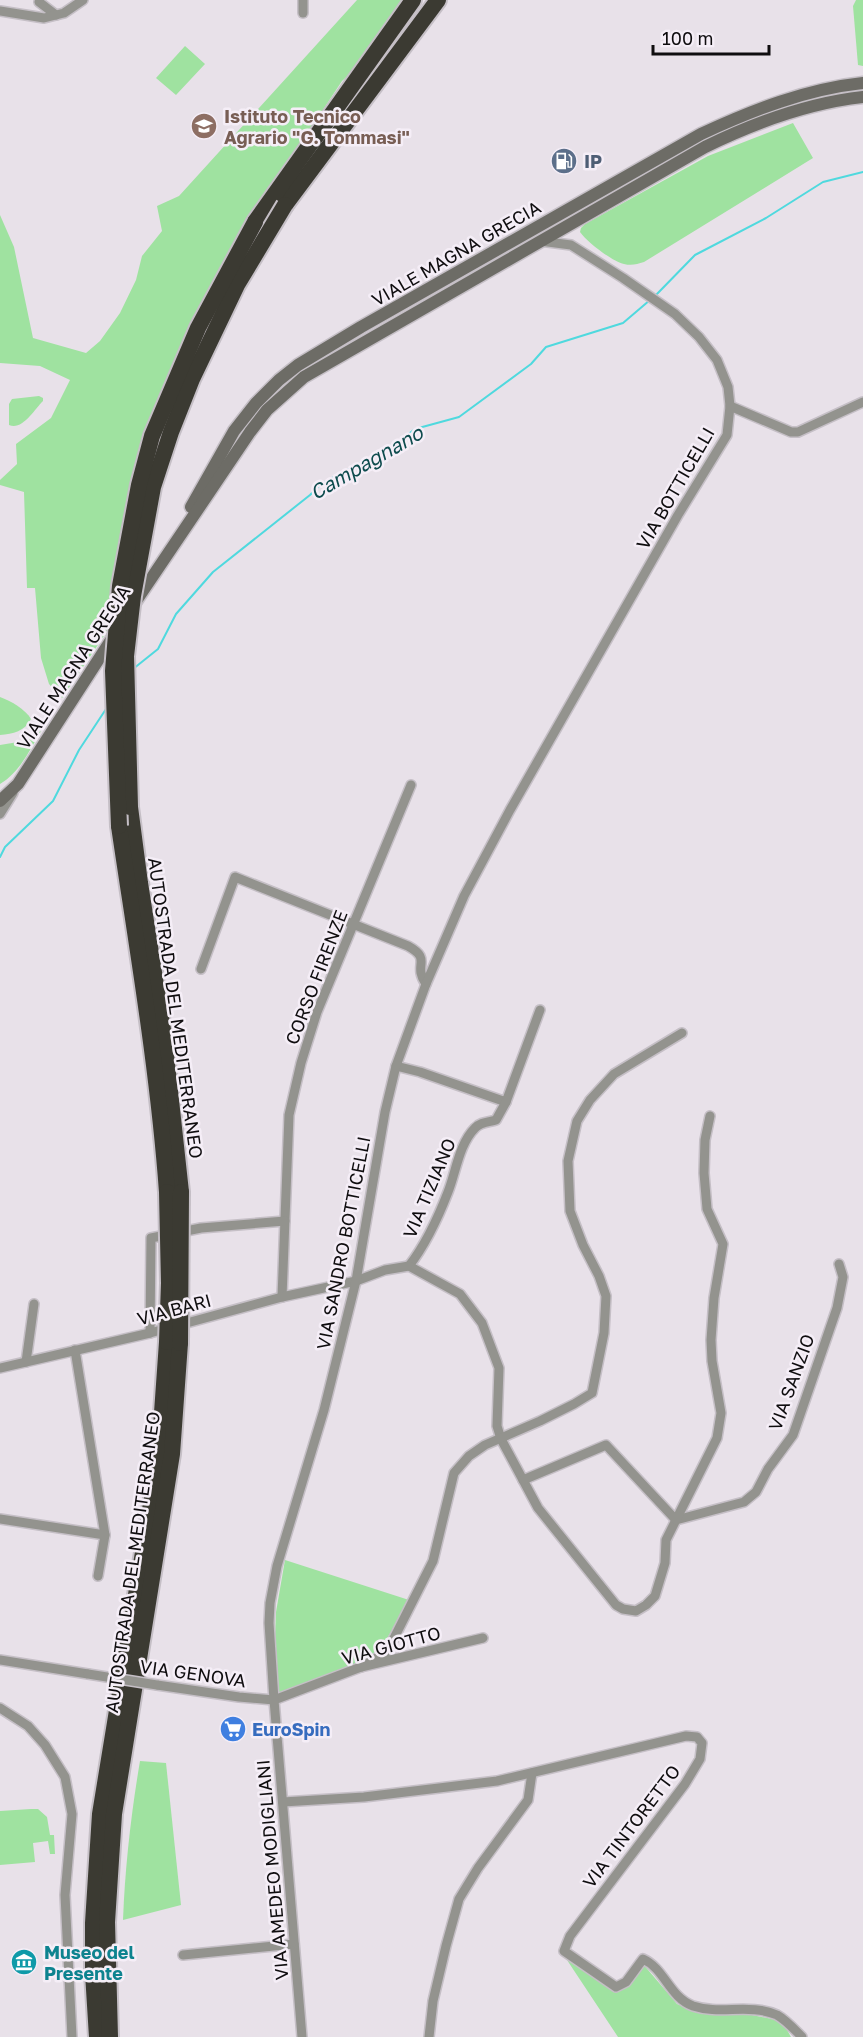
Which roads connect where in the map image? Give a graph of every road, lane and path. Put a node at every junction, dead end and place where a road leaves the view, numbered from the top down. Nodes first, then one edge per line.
1 (83, 0) edge
2 (303, 0) edge
3 (413, 0) edge
4 (438, 0) edge
5 (38, 1) edge
6 (0, 11) edge
7 (303, 13) dead end
8 (56, 15) junction
9 (35, 16) junction
10 (863, 83) edge
11 (863, 97) edge
12 (576, 221) junction
13 (540, 241) junction
14 (571, 245) junction
15 (863, 402) edge
16 (730, 406) junction
17 (157, 569) junction
18 (18, 784) junction
19 (411, 785) dead end
20 (0, 790) edge
21 (0, 801) edge
22 (510, 810) joint
23 (0, 814) edge
24 (353, 925) junction
25 (201, 969) dead end
26 (426, 984) junction
27 (540, 1010) dead end
28 (682, 1033) dead end
29 (396, 1066) junction
30 (506, 1102) junction
31 (710, 1116) dead end
32 (174, 1192) junction
33 (285, 1221) junction
34 (839, 1264) dead end
35 (410, 1266) junction
36 (356, 1281) junction
37 (282, 1297) junction
38 (34, 1304) dead end
39 (150, 1333) junction
40 (173, 1343) junction
41 (75, 1350) junction
42 (26, 1362) junction
43 (0, 1368) edge
44 (501, 1439) junction
45 (523, 1480) junction
46 (0, 1519) edge
47 (676, 1520) junction
48 (105, 1534) junction
49 (98, 1576) dead end
50 (483, 1638) dead end
51 (0, 1660) edge
52 (361, 1667) junction
53 (274, 1700) junction
54 (0, 1708) edge
55 (532, 1773) junction
56 (283, 1802) junction
57 (294, 1944) junction
58 (183, 1955) dead end
59 (72, 2037) edge
60 (97, 2037) edge
61 (110, 2037) edge
62 (302, 2037) edge
63 (429, 2037) edge
64 (802, 2037) edge

1 - 8 street
2 - 7 street
3 - 32 highway, AUTOSTRADA DEL MEDITERRANEO, bridge
4 - 32 highway, AUTOSTRADA DEL MEDITERRANEO, bridge
5 - 8 street
5 - 9 street
6 - 9 street
8 - 9 street
10 - 17 street, VIALE MAGNA GRECIA
11 - 12 street, VIALE MAGNA GRECIA
12 - 13 street, VIALE MAGNA GRECIA
12 - 14 street
13 - 14 street
13 - 17 street, VIALE MAGNA GRECIA
14 - 16 street, VIA BOTTICELLI
15 - 16 street
16 - 22 street, VIA BOTTICELLI
17 - 18 street, VIALE MAGNA GRECIA
18 - 20 street
18 - 21 street, VIALE MAGNA GRECIA
18 - 23 street
19 - 24 street, CORSO FIRENZE
22 - 26 street, VIA SANDRO BOTTICELLI
24 - 25 street
24 - 26 street
24 - 33 street, CORSO FIRENZE
26 - 29 street, VIA SANDRO BOTTICELLI
27 - 30 street, VIA TIZIANO
28 - 44 street
29 - 30 street
29 - 36 street, VIA SANDRO BOTTICELLI
30 - 35 street, VIA TIZIANO
31 - 47 street
32 - 40 highway, AUTOSTRADA DEL MEDITERRANEO, bridge
33 - 37 street, CORSO FIRENZE
33 - 39 street
34 - 47 street, VIA SANZIO
35 - 36 street
35 - 44 street
36 - 37 street, VIA BARI
36 - 53 street, VIA SANDRO BOTTICELLI
37 - 39 street, VIA BARI
38 - 42 street
39 - 41 street, VIA BARI
40 - 60 highway, AUTOSTRADA DEL MEDITERRANEO
40 - 61 highway, AUTOSTRADA DEL MEDITERRANEO
41 - 42 street, VIA BARI
41 - 48 street
42 - 43 street, VIA BARI
44 - 45 street
44 - 52 street
45 - 47 street
45 - 47 street
46 - 48 street
48 - 49 street
50 - 52 street, VIA GIOTTO
51 - 53 street, VIA GENOVA, bridge
52 - 53 street, VIA GIOTTO
53 - 56 street, VIA AMEDEO MODIGLIANI
54 - 59 street
55 - 56 street, VIA TINTORETTO
55 - 63 street
55 - 64 street, VIA TINTORETTO
56 - 57 street, VIA AMEDEO MODIGLIANI
57 - 58 street
57 - 62 street, VIA AMEDEO MODIGLIANI

